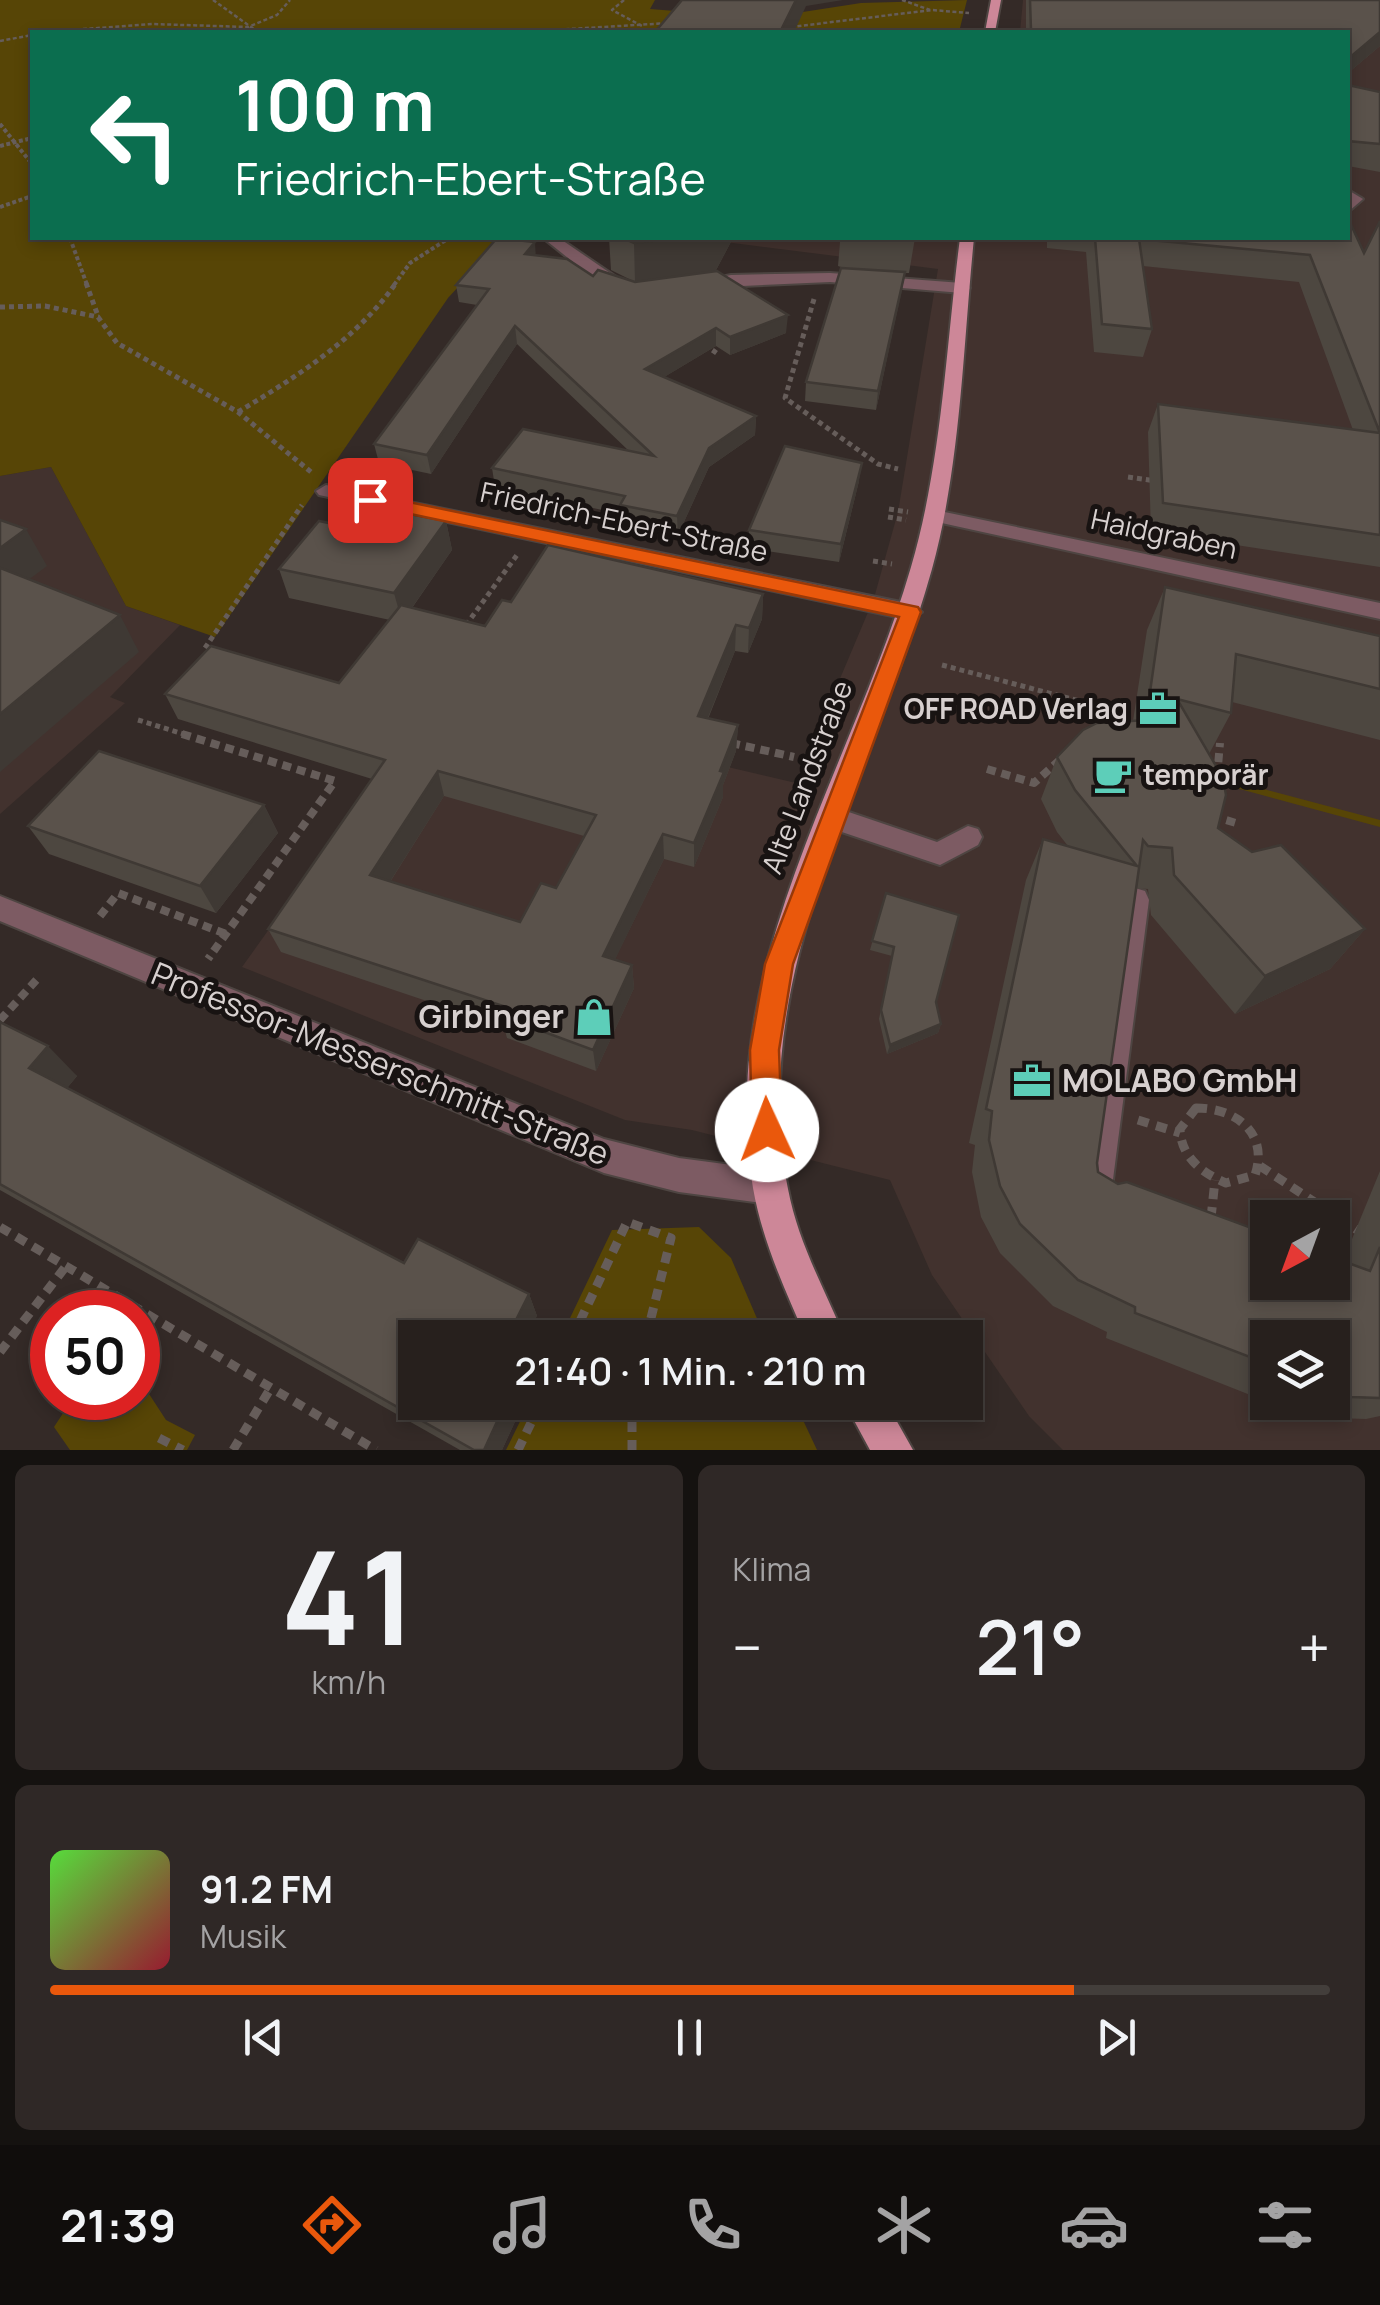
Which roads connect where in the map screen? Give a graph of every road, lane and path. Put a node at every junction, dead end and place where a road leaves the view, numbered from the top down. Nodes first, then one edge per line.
1 (214, 0) edge
2 (290, 0) edge
3 (624, 0) edge
4 (902, 0) edge
5 (996, 0) edge
6 (932, 10) junction
7 (969, 13) dead end
8 (676, 22) edge
9 (642, 26) junction
10 (248, 27) junction
11 (786, 28) edge
12 (71, 30) edge
13 (254, 30) edge
14 (561, 30) edge
15 (642, 30) edge
16 (990, 30) edge
17 (30, 34) edge
18 (1, 39) edge
19 (0, 124) edge
20 (30, 139) edge
21 (14, 143) junction
22 (0, 146) edge
23 (30, 162) edge
24 (30, 197) edge
25 (0, 208) edge
26 (71, 240) edge
27 (446, 240) edge
28 (553, 240) edge
29 (967, 240) edge
30 (673, 287) edge
31 (962, 288) junction
32 (824, 290) dead end
33 (635, 291) edge
34 (0, 307) edge
35 (98, 318) junction
36 (704, 344) edge
37 (718, 354) dead end
38 (238, 412) junction
39 (898, 468) dead end
40 (1128, 477) dead end
41 (1170, 483) edge
42 (328, 488) junction
43 (935, 516) junction
44 (518, 554) dead end
45 (1380, 611) edge
46 (911, 612) junction
47 (457, 637) edge
48 (205, 648) edge
49 (942, 665) dead end
50 (928, 711) dead end
51 (1133, 715) dead end
52 (948, 716) dead end
53 (138, 720) dead end
54 (724, 741) edge
55 (1220, 743) edge
56 (1078, 752) edge
57 (794, 757) dead end
58 (987, 770) dead end
59 (1211, 783) edge
60 (1204, 804) edge
61 (1211, 816) junction
62 (831, 817) junction
63 (1236, 823) dead end
64 (1215, 829) edge
65 (968, 837) dead end
66 (1134, 900) edge
67 (0, 908) edge
68 (226, 934) junction
69 (78, 943) junction
70 (40, 976) dead end
71 (186, 988) junction
72 (0, 1020) edge
73 (1260, 1166) junction
74 (1215, 1180) junction
75 (770, 1187) junction
76 (1094, 1195) edge
77 (0, 1227) edge
78 (1356, 1230) dead end
79 (1209, 1236) edge
80 (66, 1266) junction
81 (581, 1320) edge
82 (650, 1320) edge
83 (818, 1320) edge
84 (0, 1352) edge
85 (272, 1386) junction
86 (532, 1420) edge
87 (632, 1420) edge
88 (874, 1420) edge
89 (159, 1438) dead end
90 (183, 1450) edge
91 (233, 1450) edge
92 (376, 1450) edge
93 (518, 1450) edge
94 (632, 1450) edge
95 (893, 1450) edge

1 - 10 path
2 - 10 path
3 - 9 path
4 - 6 path
5 - 16 main road
6 - 7 path
6 - 11 path
8 - 9 path
9 - 14 path
9 - 15 path
10 - 12 path
10 - 13 path
17 - 18 path
19 - 21 path
20 - 21 path
21 - 22 path
21 - 23 path
24 - 25 path
26 - 35 path
27 - 38 path
28 - 33 street
29 - 31 main road, Alte Landstraße
30 - 31 street
31 - 43 main road, Alte Landstraße
32 - 39 path
34 - 35 path
35 - 38 path
36 - 37 path
38 - 42 path
40 - 41 path
42 - 46 street, Friedrich-Ebert-Straße
42 - 48 path
43 - 45 street, Haidgraben
43 - 46 main road, Alte Landstraße
44 - 47 path
46 - 62 main road, Alte Landstraße
49 - 51 path
50 - 52 path
53 - 68 path
54 - 57 path
55 - 59 path
56 - 58 path
60 - 61 path
61 - 63 path
61 - 64 path
62 - 65 street
62 - 75 main road, Alte Landstraße
66 - 76 street
67 - 69 street, Professor-Messerschmitt-Straße
68 - 69 path
68 - 71 path
69 - 71 street, Professor-Messerschmitt-Straße
70 - 72 path
71 - 75 street, Professor-Messerschmitt-Straße
73 - 74 path
73 - 74 path
73 - 78 path
74 - 79 path
75 - 83 main road, Alte Landstraße
77 - 80 path
80 - 84 path
80 - 85 path
81 - 82 path
85 - 91 path
85 - 92 path
86 - 93 path
87 - 94 path
88 - 95 main road
89 - 90 path

